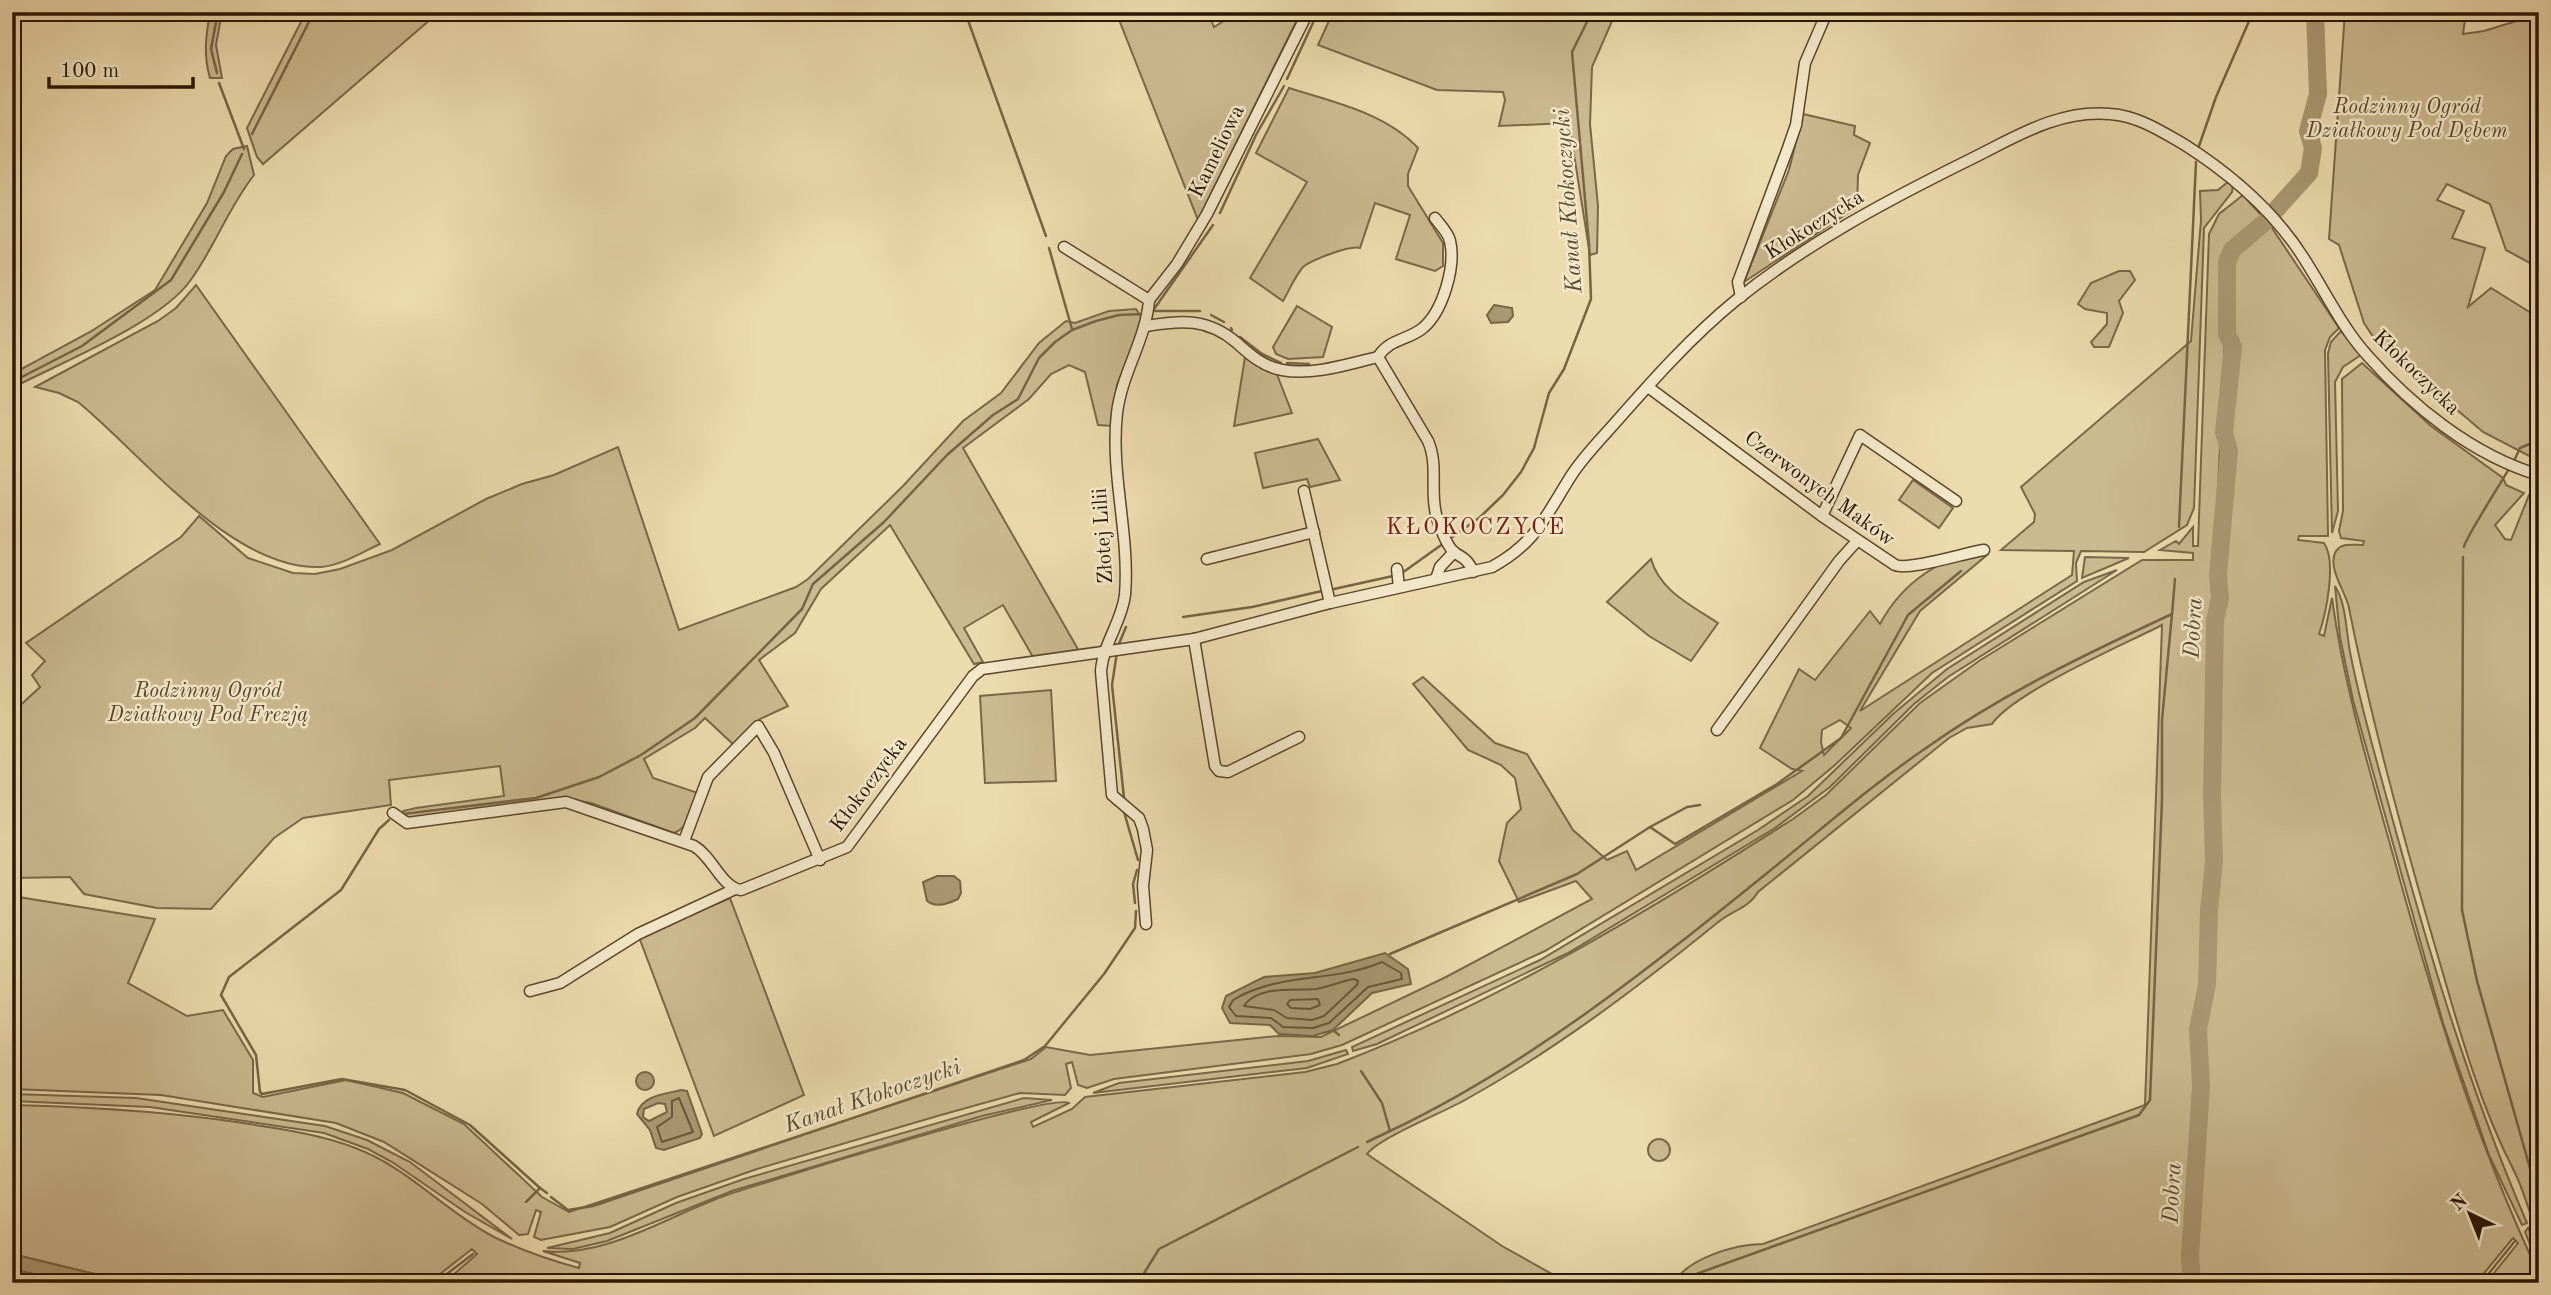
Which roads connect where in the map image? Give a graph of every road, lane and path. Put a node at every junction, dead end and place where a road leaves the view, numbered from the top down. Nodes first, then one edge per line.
1 (1308, 12) edge
2 (1827, 12) edge
3 (1434, 218) dead end
4 (1064, 247) dead end
5 (1741, 297) junction
6 (1149, 300) junction
7 (1146, 326) junction
8 (1378, 357) junction
9 (1648, 387) junction
10 (2539, 475) edge
11 (1304, 491) dead end
12 (1956, 501) dead end
13 (1822, 516) junction
14 (1314, 532) junction
15 (1857, 541) junction
16 (1449, 544) junction
17 (1984, 550) dead end
18 (1207, 559) dead end
19 (1397, 569) dead end
20 (1473, 572) junction
21 (1436, 579) junction
22 (1399, 587) junction
23 (1330, 603) junction
24 (1194, 639) junction
25 (1107, 652) junction
26 (1717, 730) dead end
27 (1299, 737) dead end
28 (393, 813) dead end
29 (684, 841) junction
30 (820, 860) junction
31 (735, 889) junction
32 (1146, 924) dead end
33 (530, 991) dead end

1 - 6 street, Kameliowa
2 - 5 street
3 - 8 street
4 - 6 street
5 - 9 street, Kłokoczycka
5 - 10 street, Kłokoczycka
6 - 7 street, Złotej Lilii
7 - 8 street
7 - 25 street, Złotej Lilii
8 - 16 street
9 - 13 street, Czerwonych Maków
9 - 20 street, Kłokoczycka
11 - 14 street
12 - 13 street
13 - 15 street, Czerwonych Maków
14 - 18 street
14 - 23 street
15 - 17 street, Czerwonych Maków
15 - 26 street
16 - 20 street
16 - 21 street
19 - 22 street
20 - 21 street, Kłokoczycka
21 - 22 street, Kłokoczycka
22 - 23 street, Kłokoczycka
23 - 24 street, Kłokoczycka
24 - 25 street, Kłokoczycka
24 - 27 street
25 - 30 street, Kłokoczycka
25 - 32 street, Złotej Lilii
28 - 29 street
29 - 30 street
29 - 31 street
30 - 31 street, Kłokoczycka
31 - 33 street, Kłokoczycka

